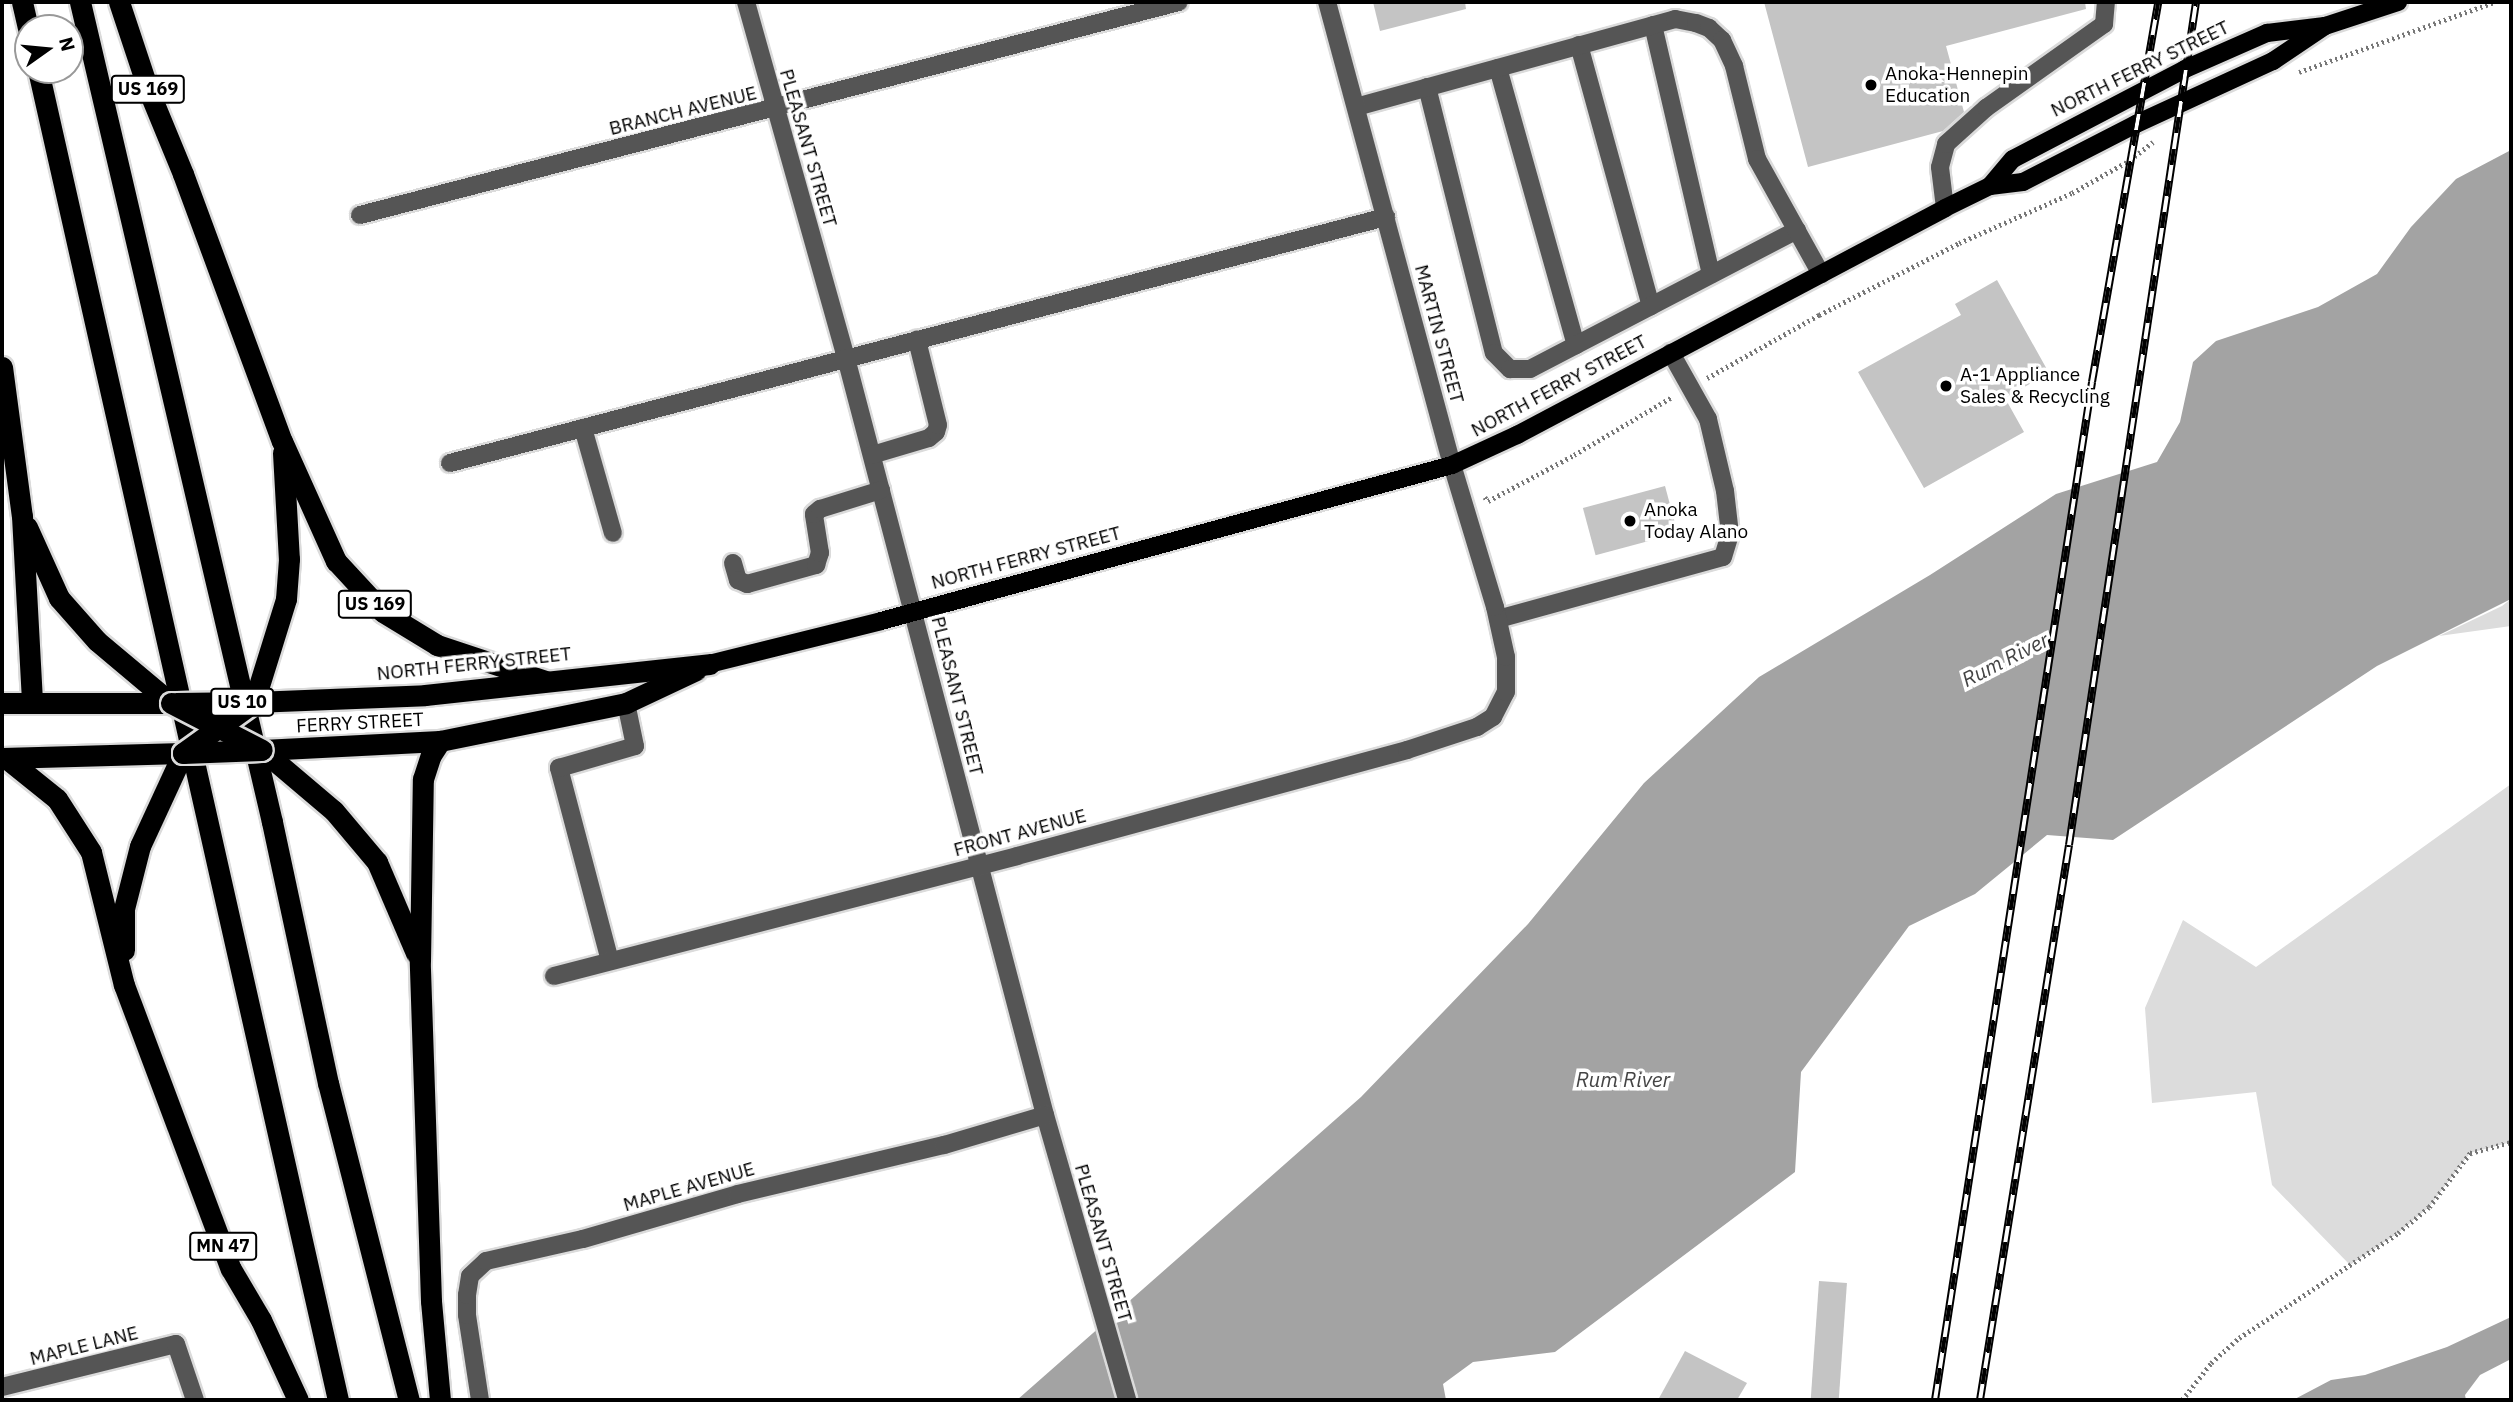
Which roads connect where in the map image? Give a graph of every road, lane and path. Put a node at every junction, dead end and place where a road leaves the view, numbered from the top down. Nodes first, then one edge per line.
1 (80, 2) edge
2 (119, 2) edge
3 (746, 2) edge
4 (1327, 2) edge
5 (2106, 2) edge
6 (2398, 2) edge
7 (2495, 2) edge
8 (1169, 3) edge
9 (1653, 25) junction
10 (2325, 26) junction
11 (1579, 46) junction
12 (1498, 68) junction
13 (2287, 76) dead end
14 (41, 84) edge
15 (1427, 88) junction
16 (1356, 107) junction
17 (774, 109) junction
18 (2158, 138) dead end
19 (1990, 186) junction
20 (1945, 208) junction
21 (360, 215) dead end
22 (1387, 217) junction
23 (1797, 230) junction
24 (1712, 274) junction
25 (1821, 274) junction
26 (1651, 306) junction
27 (917, 340) junction
28 (1576, 345) junction
29 (1671, 353) junction
30 (846, 358) junction
31 (2, 368) edge
32 (1690, 386) junction
33 (583, 428) junction
34 (282, 441) junction
35 (872, 455) junction
36 (450, 463) dead end
37 (1452, 465) junction
38 (881, 490) junction
39 (1479, 492) dead end
40 (22, 516) junction
41 (613, 533) dead end
42 (733, 563) dead end
43 (914, 612) junction
44 (1498, 619) junction
45 (709, 664) junction
46 (547, 681) junction
47 (32, 702) junction
48 (254, 702) junction
49 (2, 703) edge
50 (172, 703) junction
51 (626, 704) junction
52 (1493, 717) joint
53 (219, 728) junction
54 (440, 741) junction
55 (262, 750) junction
56 (183, 754) junction
57 (4, 758) edge
58 (979, 866) junction
59 (420, 961) junction
60 (610, 961) junction
61 (554, 976) dead end
62 (124, 985) junction
63 (1045, 1115) junction
64 (2511, 1142) edge
65 (2, 1388) edge
66 (195, 1400) edge
67 (299, 1400) edge
68 (338, 1400) edge
69 (409, 1400) edge
70 (440, 1400) edge
71 (480, 1400) edge
72 (1127, 1400) edge
73 (2182, 1400) edge

1 - 69 highway, US 10
2 - 34 highway, US 169
3 - 17 street, PLEASANT STREET
4 - 16 street, MARTIN STREET
5 - 20 street
6 - 10 main road, NORTH FERRY STREET
7 - 13 path
8 - 17 street, BRANCH AVENUE
9 - 11 street
9 - 23 street
9 - 24 street
10 - 19 main road, NORTH FERRY STREET
10 - 19 main road, NORTH FERRY STREET
11 - 12 street
11 - 26 street
12 - 15 street
12 - 28 street
14 - 68 highway, US 10
15 - 16 street
15 - 28 street
16 - 22 street, MARTIN STREET
17 - 21 street, BRANCH AVENUE
17 - 30 street, PLEASANT STREET
18 - 32 path
19 - 20 main road, NORTH FERRY STREET
20 - 25 main road, NORTH FERRY STREET
22 - 27 street
22 - 37 street, MARTIN STREET
23 - 24 street
23 - 25 street
24 - 26 street
25 - 29 main road, NORTH FERRY STREET
26 - 28 street
27 - 30 street
27 - 35 street
29 - 32 street
29 - 37 main road, NORTH FERRY STREET
30 - 33 street
30 - 35 street, PLEASANT STREET
31 - 40 highway
32 - 39 path
32 - 44 street
33 - 36 street
33 - 41 street
34 - 46 highway, US 169
34 - 48 highway
35 - 38 street, PLEASANT STREET
37 - 43 main road, NORTH FERRY STREET
37 - 44 street, MARTIN STREET
38 - 42 street
38 - 43 street, PLEASANT STREET
40 - 47 highway
40 - 50 highway
43 - 45 main road, NORTH FERRY STREET
43 - 58 street, PLEASANT STREET
44 - 52 street, MARTIN STREET
45 - 46 highway, NORTH FERRY STREET / US 169
45 - 51 highway, FERRY STREET
46 - 48 highway, NORTH FERRY STREET / US 169
47 - 49 highway, NORTH FERRY STREET / US 169
47 - 50 highway, NORTH FERRY STREET / US 169
48 - 50 highway, NORTH FERRY STREET / US 169, bridge
48 - 53 highway, bridge
50 - 53 highway, bridge
51 - 54 highway, FERRY STREET
51 - 60 street
52 - 58 street, FRONT AVENUE
53 - 55 highway, bridge
53 - 56 highway, bridge
54 - 55 highway, FERRY STREET
54 - 59 highway
55 - 56 highway, FERRY STREET, bridge
55 - 59 highway
56 - 57 highway, FERRY STREET
56 - 62 highway
57 - 62 highway, MN 47
58 - 60 street, FRONT AVENUE
58 - 63 street, PLEASANT STREET
59 - 70 highway
60 - 61 street, FRONT AVENUE
62 - 67 highway, MN 47
63 - 71 street, MAPLE AVENUE
63 - 72 street, PLEASANT STREET
64 - 73 path
65 - 66 street, MAPLE LANE

